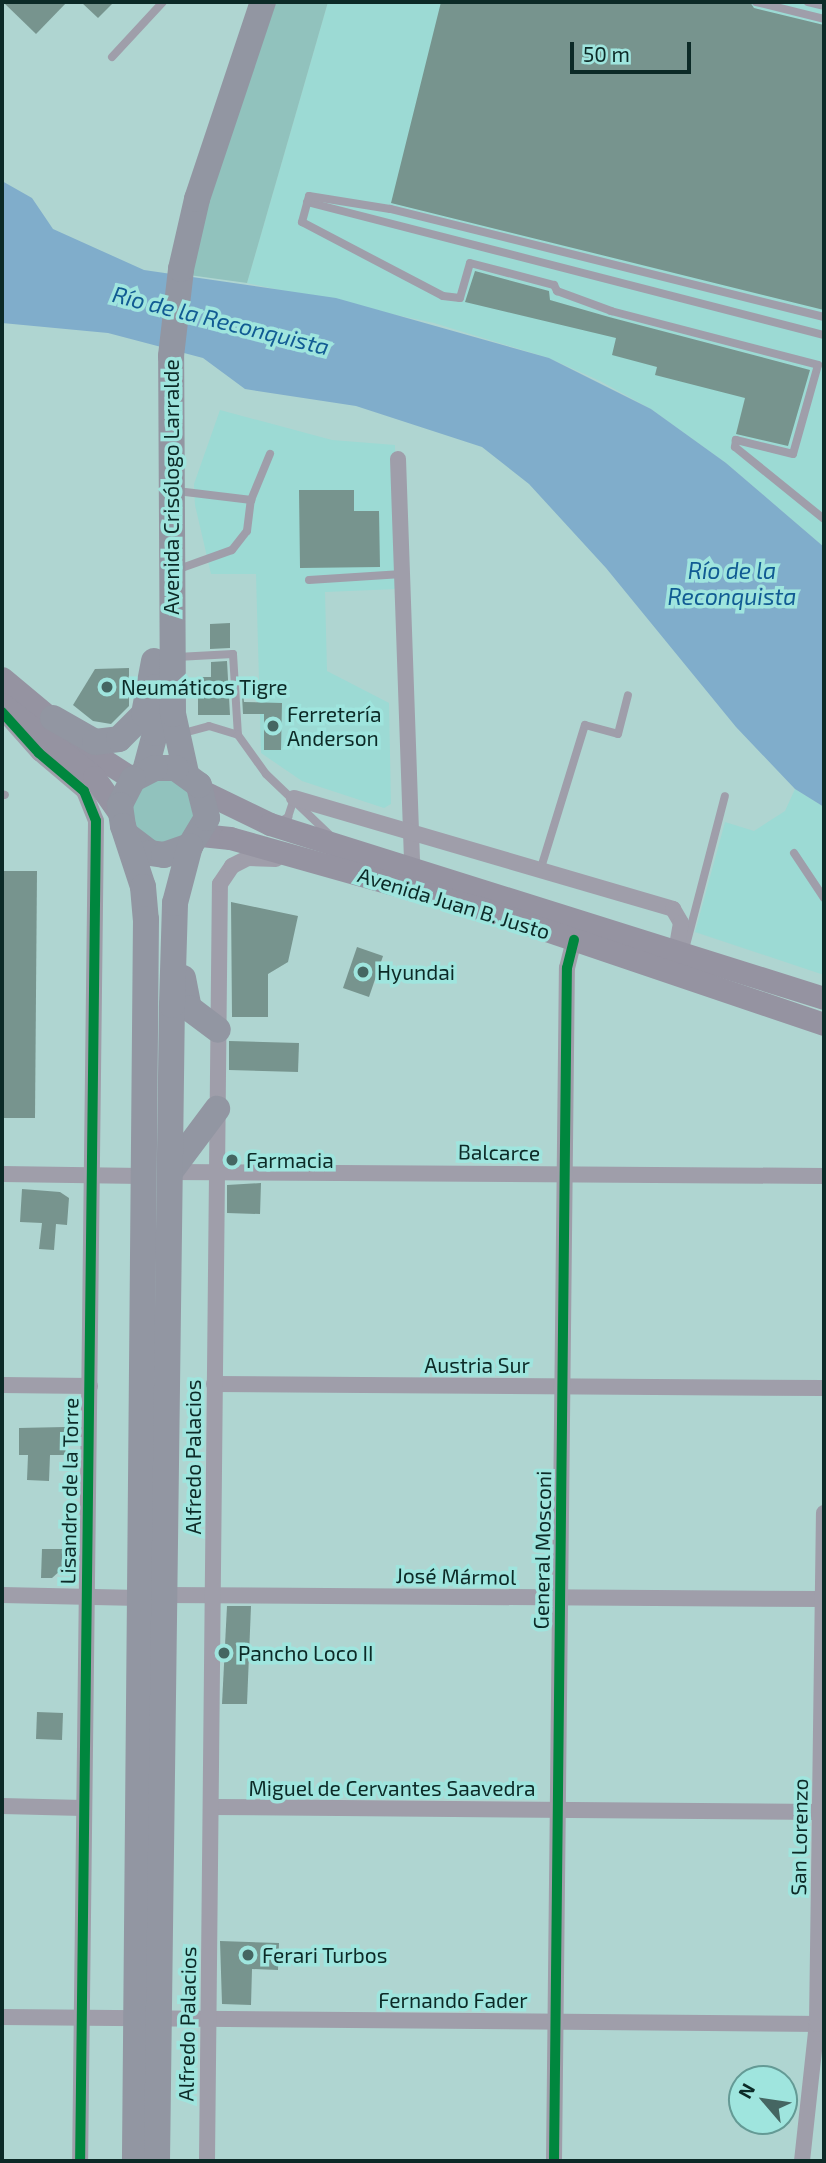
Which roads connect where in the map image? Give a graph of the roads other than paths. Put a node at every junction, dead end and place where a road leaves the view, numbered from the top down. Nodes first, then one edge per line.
1 (163, 2) edge
2 (245, 2) edge
3 (262, 2) edge
4 (756, 2) edge
5 (808, 2) edge
6 (824, 6) edge
7 (824, 19) edge
8 (112, 57) dead end
9 (202, 157) junction
10 (307, 202) junction
11 (824, 317) edge
12 (824, 335) edge
13 (270, 454) dead end
14 (161, 459) junction
15 (398, 459) dead end
16 (170, 490) junction
17 (251, 500) junction
18 (824, 519) edge
19 (170, 572) junction
20 (402, 574) junction
21 (309, 580) dead end
22 (163, 659) junction
23 (2, 678) edge
24 (628, 695) dead end
25 (2, 704) edge
26 (2, 712) edge
27 (53, 718) junction
28 (175, 735) junction
29 (238, 735) junction
30 (186, 773) junction
31 (139, 775) junction
32 (204, 792) junction
33 (724, 796) dead end
34 (294, 798) junction
35 (115, 824) junction
36 (270, 824) junction
37 (411, 833) junction
38 (196, 840) junction
39 (794, 853) dead end
40 (340, 857) junction
41 (412, 867) junction
42 (540, 871) junction
43 (824, 898) edge
44 (574, 940) junction
45 (680, 952) junction
46 (173, 963) junction
47 (824, 998) edge
48 (824, 1024) edge
49 (218, 1030) junction
50 (217, 1109) junction
51 (215, 1170) junction
52 (170, 1172) junction
53 (565, 1173) junction
54 (2, 1174) edge
55 (91, 1176) junction
56 (142, 1176) junction
57 (824, 1176) edge
58 (214, 1384) junction
59 (2, 1385) edge
60 (90, 1386) junction
61 (563, 1386) junction
62 (824, 1388) edge
63 (824, 1513) edge
64 (2, 1595) edge
65 (214, 1595) junction
66 (87, 1597) junction
67 (151, 1597) junction
68 (560, 1598) junction
69 (824, 1599) edge
70 (2, 1806) edge
71 (212, 1807) junction
72 (83, 1808) junction
73 (558, 1810) junction
74 (822, 1812) edge
75 (2, 2017) edge
76 (82, 2018) junction
77 (147, 2019) junction
78 (208, 2019) junction
79 (555, 2021) junction
80 (820, 2024) edge
81 (80, 2161) edge
82 (135, 2161) edge
83 (157, 2161) edge
84 (207, 2161) edge
85 (554, 2161) edge
86 (802, 2161) edge

1 - 8 lane
2 - 9 main road, Avenida Crisólogo Larralde
3 - 9 main road, Avenida Crisólogo Larralde
4 - 7 lane
5 - 6 lane
9 - 14 main road, Avenida Crisólogo Larralde
10 - 11 lane
10 - 12 lane
10 - 18 lane
13 - 17 lane
14 - 16 main road, Avenida Crisólogo Larralde
14 - 22 main road, Avenida Crisólogo Larralde
15 - 20 street
16 - 17 lane
16 - 19 main road, Avenida Crisólogo Larralde
17 - 19 lane
19 - 22 main road, Avenida Crisólogo Larralde
20 - 21 lane
20 - 37 street
22 - 27 main road
22 - 28 main road, Avenida Crisólogo Larralde
22 - 29 lane
22 - 31 main road, Avenida Crisólogo Larralde
23 - 27 main road
24 - 42 lane
25 - 35 main road
26 - 35 street
27 - 31 main road
28 - 29 lane
28 - 30 main road, Avenida Crisólogo Larralde
29 - 34 lane
30 - 31 main road
30 - 32 main road
31 - 35 main road
32 - 36 main road, Avenida Juan B. Justo
32 - 38 main road
33 - 45 lane
34 - 36 lane
34 - 37 street
34 - 40 lane
35 - 38 main road
35 - 55 street, Lisandro de la Torre
35 - 56 main road
36 - 40 main road, Avenida Juan B. Justo
37 - 41 street
37 - 42 street
38 - 40 main road, Avenida Juan B. Justo
38 - 46 main road
39 - 43 lane
40 - 41 main road, Avenida Juan B. Justo
40 - 44 main road, Avenida Juan B. Justo
40 - 49 street, Alfredo Palacios
41 - 45 main road, Avenida Juan B. Justo
42 - 45 street
44 - 48 main road, Avenida Juan B. Justo
44 - 53 street, General Mosconi
45 - 47 main road, Avenida Juan B. Justo
46 - 49 main road
46 - 52 main road
49 - 50 street, Alfredo Palacios
50 - 51 street, Alfredo Palacios
50 - 52 main road
51 - 52 street, Balcarce
51 - 53 street, Balcarce
51 - 58 street, Alfredo Palacios
52 - 67 main road
53 - 57 street, Balcarce
53 - 61 street, General Mosconi
54 - 55 street
55 - 56 street
55 - 60 street, Lisandro de la Torre
56 - 67 main road
58 - 61 street, Austria Sur
58 - 65 street, Alfredo Palacios
59 - 60 street
60 - 66 street, Lisandro de la Torre
61 - 62 street, Austria Sur
61 - 68 street, General Mosconi
63 - 69 street, San Lorenzo
64 - 66 street, José Mármol
65 - 67 street, José Mármol
65 - 68 street, José Mármol
65 - 71 street, Alfredo Palacios
66 - 67 street, José Mármol
66 - 72 street, Lisandro de la Torre
67 - 77 main road
68 - 69 street, José Mármol
68 - 73 street, General Mosconi
69 - 74 street, San Lorenzo
70 - 72 street
71 - 73 street, Miguel de Cervantes Saavedra
71 - 78 street, Alfredo Palacios
72 - 76 street, Lisandro de la Torre
73 - 74 street, Miguel de Cervantes Saavedra
73 - 79 street, General Mosconi
74 - 80 street, San Lorenzo
75 - 76 street, Fernando Fader
76 - 77 street, Fernando Fader
76 - 81 street, Lisandro de la Torre
77 - 78 street, Fernando Fader
77 - 82 main road
77 - 83 main road
78 - 79 street, Fernando Fader
78 - 84 street, Alfredo Palacios
79 - 80 street, Fernando Fader
79 - 85 street, General Mosconi
80 - 86 street, San Lorenzo

